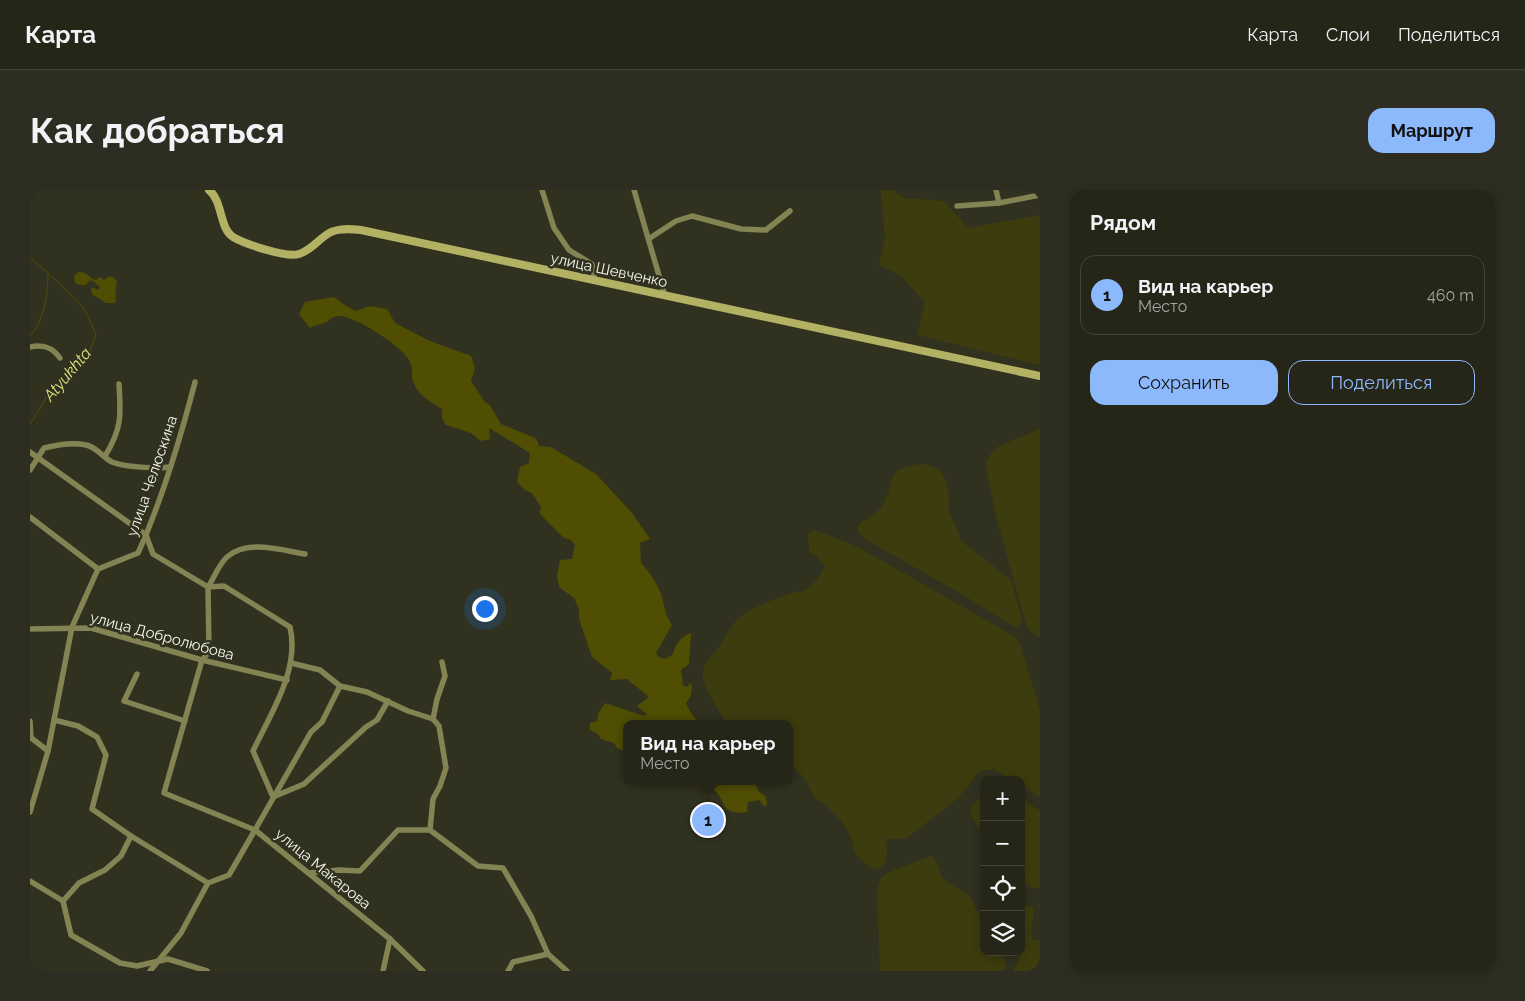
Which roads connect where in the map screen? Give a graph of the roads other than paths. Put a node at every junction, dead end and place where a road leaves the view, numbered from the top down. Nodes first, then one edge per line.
1 (211, 190) edge
2 (542, 190) edge
3 (634, 190) edge
4 (996, 190) edge
5 (1040, 195) edge
6 (999, 203) junction
7 (958, 206) dead end
8 (790, 211) dead end
9 (650, 238) junction
10 (596, 281) junction
11 (666, 296) junction
12 (30, 347) edge
13 (60, 358) dead end
14 (1040, 376) edge
15 (195, 382) dead end
16 (118, 384) dead end
17 (30, 452) edge
18 (105, 456) junction
19 (38, 457) junction
20 (170, 467) junction
21 (30, 470) edge
22 (30, 517) edge
23 (146, 535) junction
24 (305, 554) dead end
25 (98, 569) junction
26 (208, 586) junction
27 (72, 627) junction
28 (30, 629) edge
29 (202, 660) junction
30 (442, 662) dead end
31 (291, 663) junction
32 (137, 674) dead end
33 (286, 680) junction
34 (340, 686) junction
35 (388, 701) junction
36 (434, 719) junction
37 (54, 720) junction
38 (30, 721) edge
39 (185, 721) junction
40 (30, 738) edge
41 (48, 751) junction
42 (273, 796) junction
43 (30, 811) edge
44 (254, 830) junction
45 (430, 830) junction
46 (131, 836) junction
47 (309, 873) junction
48 (30, 881) edge
49 (208, 883) junction
50 (63, 901) junction
51 (390, 938) junction
52 (548, 954) junction
53 (158, 960) junction
54 (150, 971) edge
55 (207, 971) edge
56 (383, 971) edge
57 (423, 971) edge
58 (508, 971) edge
59 (567, 971) edge

1 - 10 street, улица Шевченко
2 - 10 street
3 - 9 street
4 - 6 street
5 - 6 street
6 - 7 street
8 - 9 street
9 - 11 street
10 - 11 street, улица Шевченко
11 - 14 street, улица Шевченко
12 - 13 street
15 - 20 street, улица Челюскина
16 - 18 street
17 - 19 street
18 - 19 street
18 - 20 street
19 - 21 street
19 - 23 street
20 - 23 street, улица Челюскина
22 - 25 street
23 - 25 street, улица Челюскина
23 - 26 street
24 - 26 street
25 - 27 street
26 - 29 street
26 - 31 street
27 - 28 street, улица Добролюбова
27 - 29 street, улица Добролюбова
27 - 37 street
29 - 33 street, улица Добролюбова
29 - 39 street
30 - 36 street
31 - 33 street
31 - 34 street
32 - 39 street
33 - 42 street
34 - 35 street
34 - 42 street
35 - 36 street
35 - 42 street
36 - 45 street
37 - 41 street
37 - 46 street
38 - 40 street
39 - 44 street
40 - 41 street
41 - 43 street
42 - 44 street
44 - 47 street, улица Макарова
44 - 49 street, улица Макарова
45 - 47 street
45 - 52 street
46 - 49 street
46 - 50 street
47 - 51 street, улица Макарова
48 - 50 street
49 - 53 street
50 - 53 street
51 - 56 street
51 - 57 street, улица Макарова
52 - 58 street
52 - 59 street
53 - 54 street
53 - 55 street

